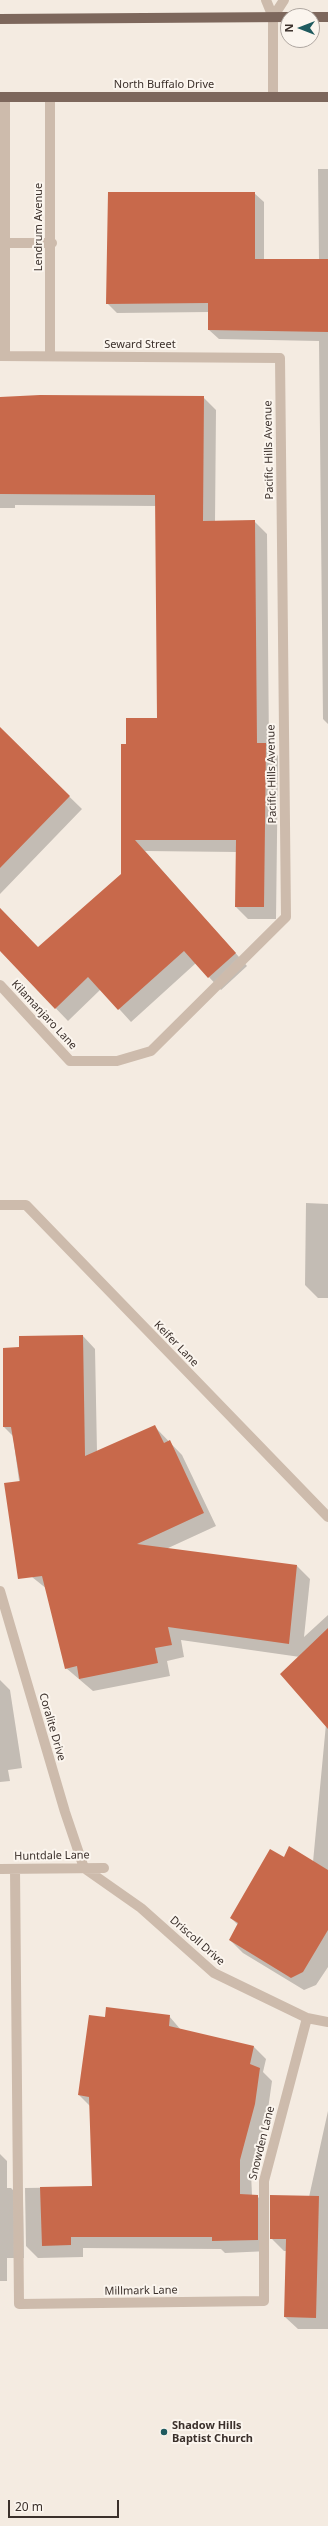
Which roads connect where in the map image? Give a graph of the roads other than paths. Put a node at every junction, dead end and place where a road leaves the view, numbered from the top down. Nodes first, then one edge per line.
1 (266, 0) edge
2 (284, 0) edge
3 (273, 17) junction
4 (280, 17) edge
5 (0, 19) edge
6 (3, 97) edge
7 (50, 97) junction
8 (273, 97) junction
9 (328, 97) edge
10 (5, 243) junction
11 (52, 243) junction
12 (2, 356) edge
13 (50, 356) junction
14 (280, 358) joint
15 (0, 985) edge
16 (70, 1061) joint
17 (0, 1205) edge
18 (328, 1517) edge
19 (0, 1591) edge
20 (84, 1868) junction
21 (104, 1868) dead end
22 (0, 1869) edge
23 (15, 1869) junction
24 (307, 2018) junction
25 (328, 2022) edge
26 (264, 2301) joint

1 - 3 street
2 - 3 street
3 - 4 main road
3 - 5 main road
3 - 8 street
6 - 7 main road, North Buffalo Drive
6 - 10 street
7 - 8 main road, North Buffalo Drive
7 - 11 street, Lendrum Avenue
8 - 9 main road, North Buffalo Drive
10 - 11 street
10 - 12 street
11 - 13 street, Lendrum Avenue
12 - 13 street, Seward Street
13 - 14 street, Seward Street
14 - 16 street, Pacific Hills Avenue
15 - 16 street, Kilamanjaro Lane
17 - 18 street, Keifer Lane
19 - 20 street, Coralite Drive
20 - 21 street, Huntdale Lane
20 - 23 street, Huntdale Lane
20 - 24 street, Driscoll Drive
22 - 23 street, Huntdale Lane
23 - 26 street, Millmark Lane
24 - 25 street, Driscoll Drive
24 - 26 street, Snowden Lane

